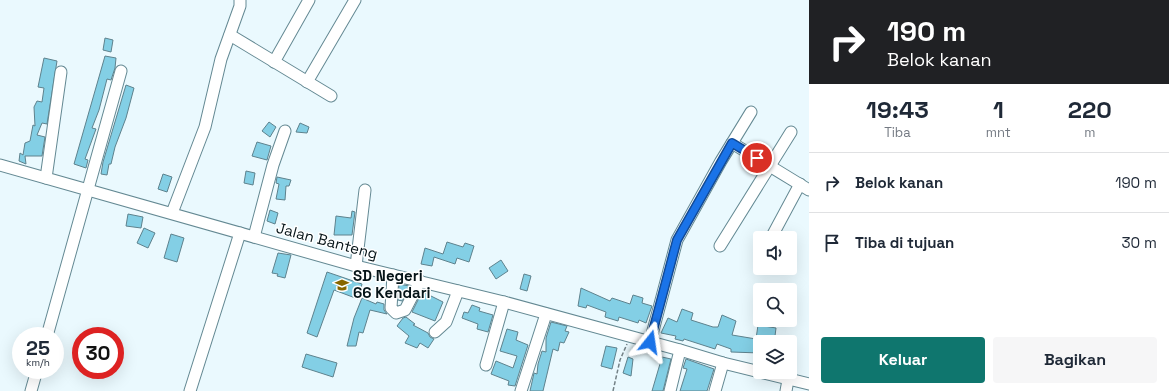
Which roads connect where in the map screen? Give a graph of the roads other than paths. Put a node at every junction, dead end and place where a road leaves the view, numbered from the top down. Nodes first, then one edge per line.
1 (240, 0) edge
2 (309, 0) edge
3 (355, 0) edge
4 (230, 35) junction
5 (274, 62) junction
6 (121, 71) dead end
7 (61, 72) dead end
8 (307, 82) junction
9 (331, 96) dead end
10 (751, 112) dead end
11 (286, 131) dead end
12 (790, 132) dead end
13 (732, 143) junction
14 (0, 166) edge
15 (770, 166) junction
16 (46, 178) junction
17 (805, 187) edge
18 (365, 190) dead end
19 (88, 191) junction
20 (172, 213) junction
21 (776, 231) edge
22 (240, 232) junction
23 (254, 236) junction
24 (720, 246) dead end
25 (356, 266) junction
26 (393, 275) junction
27 (420, 281) junction
28 (458, 291) junction
29 (504, 302) junction
30 (546, 314) junction
31 (50, 327) edge
32 (435, 332) dead end
33 (650, 342) junction
34 (680, 350) junction
35 (723, 363) junction
36 (486, 365) dead end
37 (34, 379) edge
38 (809, 384) edge
39 (787, 385) edge
40 (31, 391) edge
41 (190, 391) edge
42 (521, 391) edge
43 (670, 391) edge
44 (715, 391) edge

1 - 4 street
2 - 5 street
3 - 8 street
4 - 5 street
4 - 20 street
5 - 8 street
6 - 19 street
7 - 16 street
8 - 9 street
10 - 13 street
11 - 23 street
12 - 15 street
13 - 15 street
13 - 33 street
14 - 16 street, Jalan Banteng
15 - 17 street
15 - 24 street
16 - 19 street, Jalan Banteng
17 - 21 street
18 - 25 street
19 - 20 street, Jalan Banteng
19 - 31 street
20 - 22 street, Jalan Banteng
22 - 23 street, Jalan Banteng
22 - 41 street
23 - 25 street, Jalan Banteng
25 - 26 street, Jalan Banteng
26 - 27 street, Jalan Banteng
26 - 27 street
27 - 28 street, Jalan Banteng
28 - 29 street, Jalan Banteng
28 - 32 street
29 - 30 street, Jalan Banteng
29 - 36 street
30 - 33 street, Jalan Banteng
30 - 42 street
33 - 34 street, Jalan Banteng
34 - 35 street, Jalan Banteng
34 - 43 street
35 - 39 street, Jalan Banteng
35 - 44 street
37 - 40 street
38 - 39 street, Jalan Banteng

